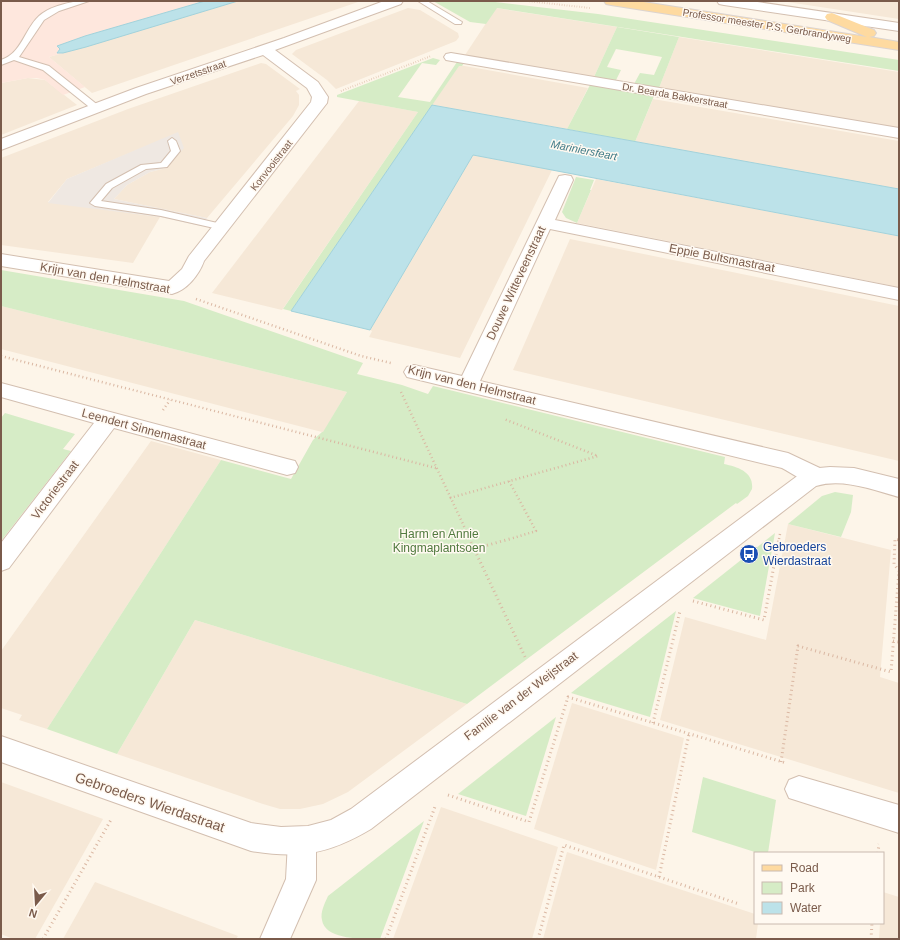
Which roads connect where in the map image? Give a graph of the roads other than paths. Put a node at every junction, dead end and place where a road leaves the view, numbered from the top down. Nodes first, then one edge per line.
1 (85, 1) edge
2 (396, 1) edge
3 (422, 1) edge
4 (611, 1) edge
5 (663, 1) edge
6 (724, 1) edge
7 (832, 17) junction
8 (458, 22) dead end
9 (869, 33) junction
10 (897, 36) edge
11 (264, 49) junction
12 (451, 57) road end
13 (14, 58) junction
14 (1, 63) edge
15 (96, 108) junction
16 (899, 133) edge
17 (172, 141) dead end
18 (1, 145) edge
19 (565, 180) dead end
20 (545, 222) junction
21 (223, 227) junction
22 (1, 260) edge
23 (172, 288) joint
24 (899, 294) edge
25 (414, 372) road end
26 (468, 385) junction
27 (1, 390) edge
28 (110, 419) junction
29 (287, 467) dead end
30 (816, 476) junction
31 (899, 488) edge
32 (1, 561) edge
33 (1, 749) edge
34 (799, 788) road end
35 (899, 819) edge
36 (302, 842) junction
37 (275, 939) edge

1 - 13 lane
2 - 11 street, Verzetsstraat
3 - 8 lane
4 - 10 main road, Professor meester P.S. Gerbrandyweg
5 - 9 main road, Professor meester P.S. Gerbrandyweg
6 - 7 street, Professor meester P.S. Gerbrandyweg
7 - 9 main road
7 - 10 street, Professor meester P.S. Gerbrandyweg
9 - 10 main road, Professor meester P.S. Gerbrandyweg
11 - 15 street, Verzetsstraat
11 - 21 street, Konvooistraat
12 - 16 street, Dr. Bearda Bakkerstraat
13 - 14 lane
13 - 15 lane
15 - 18 street, Verzetsstraat
17 - 21 lane
19 - 20 street, Douwe Witteveenstraat
20 - 24 street, Eppie Bultsmastraat
20 - 26 street, Douwe Witteveenstraat
21 - 23 street, Konvooistraat
22 - 23 street, Krijn van den Helmstraat
25 - 26 street, Krijn van den Helmstraat
26 - 30 street, Krijn van den Helmstraat
27 - 28 street, Leendert Sinnemastraat
28 - 29 street, Leendert Sinnemastraat
28 - 32 street, Victoriestraat
30 - 31 street, Krijn van den Helmstraat
30 - 36 street, Familie van der Weijstraat
33 - 36 street, Gebroeders Wierdastraat
34 - 35 street
36 - 37 street

